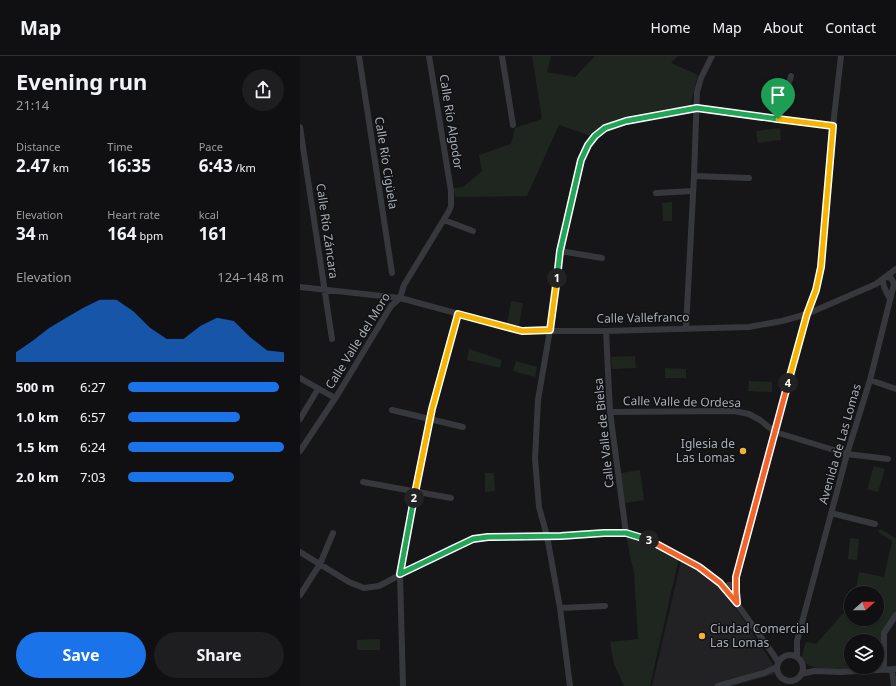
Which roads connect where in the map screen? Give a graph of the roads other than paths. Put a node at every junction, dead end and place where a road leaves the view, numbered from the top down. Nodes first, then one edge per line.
1 (358, 56) edge
2 (429, 56) edge
3 (502, 56) edge
4 (712, 56) edge
5 (841, 56) edge
6 (791, 76) dead end
7 (697, 108) junction
8 (778, 119) junction
9 (513, 125) dead end
10 (300, 126) edge
11 (833, 126) junction
12 (694, 176) junction
13 (749, 178) dead end
14 (451, 191) joint
15 (693, 191) junction
16 (656, 193) dead end
17 (444, 220) junction
18 (473, 231) dead end
19 (560, 251) junction
20 (602, 258) dead end
21 (896, 268) edge
22 (392, 273) dead end
23 (885, 278) junction
24 (894, 282) edge
25 (300, 287) edge
26 (886, 288) junction
27 (324, 290) junction
28 (400, 298) junction
29 (890, 299) junction
30 (458, 314) junction
31 (807, 314) junction
32 (686, 328) junction
33 (550, 330) junction
34 (606, 330) junction
35 (332, 339) dead end
36 (300, 378) edge
37 (870, 380) junction
38 (318, 389) junction
39 (896, 389) edge
40 (335, 398) junction
41 (392, 410) dead end
42 (610, 412) junction
43 (300, 419) edge
44 (430, 420) junction
45 (463, 427) dead end
46 (775, 432) junction
47 (300, 452) edge
48 (847, 454) junction
49 (888, 459) dead end
50 (363, 482) dead end
51 (415, 491) junction
52 (451, 498) dead end
53 (831, 514) junction
54 (875, 524) dead end
55 (333, 533) dead end
56 (626, 533) junction
57 (546, 536) junction
58 (300, 552) edge
59 (320, 564) junction
60 (400, 574) junction
61 (731, 589) junction
62 (300, 594) edge
63 (605, 606) dead end
64 (560, 608) junction
65 (896, 615) edge
66 (884, 634) edge
67 (796, 641) junction
68 (773, 653) junction
69 (790, 655) junction
70 (783, 657) junction
71 (797, 657) junction
72 (802, 664) junction
73 (777, 667) junction
74 (894, 669) edge
75 (884, 670) edge
76 (814, 671) junction
77 (844, 672) edge
78 (801, 674) junction
79 (787, 684) edge
80 (793, 684) edge
81 (403, 686) edge
82 (570, 686) edge
83 (718, 686) edge
84 (894, 686) edge

1 - 22 street, Calle Río Cigüela
2 - 14 street, Calle Río Algodor
3 - 9 street
4 - 7 street
5 - 11 street
6 - 8 street
7 - 8 street
7 - 12 street
7 - 19 street
8 - 11 street
10 - 27 street, Calle Río Záncara
11 - 31 street
12 - 13 street
12 - 15 street
14 - 17 street, Calle Valle del Moro
15 - 16 street
15 - 32 street
17 - 18 street
17 - 28 street, Calle Valle del Moro
19 - 20 street
19 - 33 street
21 - 23 street, Calle Vallefranco
23 - 24 street
23 - 26 street
23 - 31 street, Calle Vallefranco
24 - 26 street
24 - 29 street, Avenida de Las Lomas
25 - 27 street, Calle Vallefranco
26 - 29 street
27 - 28 street, Calle Vallefranco
27 - 35 street, Calle Río Záncara
28 - 30 street, Calle Vallefranco
28 - 40 street, Calle Valle del Moro
29 - 37 street, Avenida de Las Lomas
30 - 33 street, Calle Vallefranco
30 - 44 street
31 - 32 street, Calle Vallefranco
31 - 46 street
32 - 34 street, Calle Vallefranco
33 - 34 street, Calle Vallefranco
33 - 57 street
34 - 42 street, Calle Valle de Bielsa
36 - 38 street
37 - 39 street, Avenida de Las Lomas
37 - 48 street, Avenida de Las Lomas
38 - 40 street
38 - 43 street
40 - 47 street, Calle Valle del Moro
41 - 44 street
42 - 46 street, Calle Valle de Ordesa
42 - 56 street, Calle Valle de Bielsa
44 - 45 street
44 - 51 street
46 - 48 street, Calle Valle de Ordesa
46 - 61 street
48 - 49 street, Calle Valle de Ordesa
48 - 53 street, Avenida de Las Lomas
50 - 51 street
51 - 52 street
51 - 60 street
53 - 54 street, Avenida de Las Lomas
53 - 67 street, Avenida de Las Lomas
55 - 59 street
56 - 57 street
56 - 61 street
57 - 60 street
57 - 64 street
58 - 59 street
59 - 60 street
59 - 62 street
60 - 81 street
61 - 68 street
63 - 64 street
64 - 82 street
65 - 66 street
67 - 69 street
67 - 71 street, Avenida de Las Lomas
68 - 70 street
68 - 73 street
69 - 70 street
69 - 71 street
70 - 73 street
71 - 72 street
72 - 76 street
72 - 78 street
73 - 79 street
73 - 83 street
74 - 75 street
74 - 84 street
76 - 77 street
76 - 78 street
78 - 80 street
79 - 80 street

